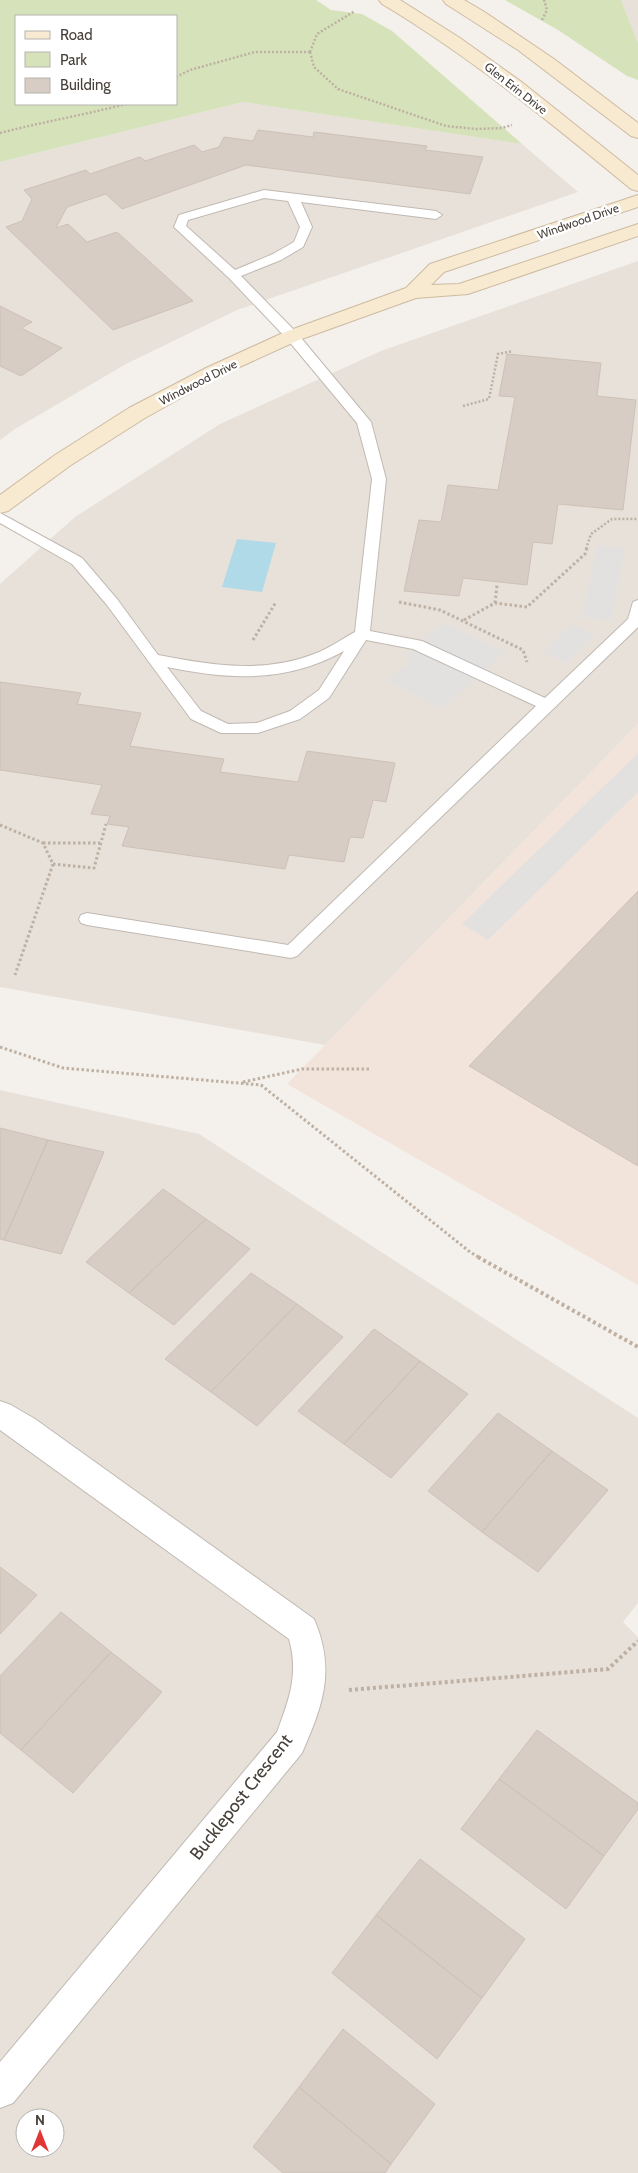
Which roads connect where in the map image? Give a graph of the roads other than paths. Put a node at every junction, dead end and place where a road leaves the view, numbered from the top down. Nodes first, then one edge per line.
1 (388, 0) edge
2 (452, 0) edge
3 (638, 132) edge
4 (638, 185) edge
5 (293, 198) junction
6 (638, 201) edge
7 (436, 215) dead end
8 (638, 230) edge
9 (233, 275) junction
10 (413, 292) junction
11 (292, 336) junction
12 (0, 506) edge
13 (0, 517) edge
14 (638, 605) edge
15 (362, 634) junction
16 (152, 659) junction
17 (547, 704) junction
18 (87, 919) dead end
19 (0, 1414) edge
20 (0, 2090) edge

1 - 4 street, Glen Erin Drive
2 - 3 street
5 - 7 lane
5 - 9 lane
5 - 9 lane
6 - 10 street, Windwood Drive
8 - 10 street, Windwood Drive
9 - 11 lane
10 - 11 street, Windwood Drive
11 - 12 street, Windwood Drive
11 - 15 lane
13 - 16 lane
14 - 17 lane
15 - 16 lane
15 - 16 lane
15 - 17 lane
17 - 18 lane
19 - 20 street, Bucklepost Crescent

